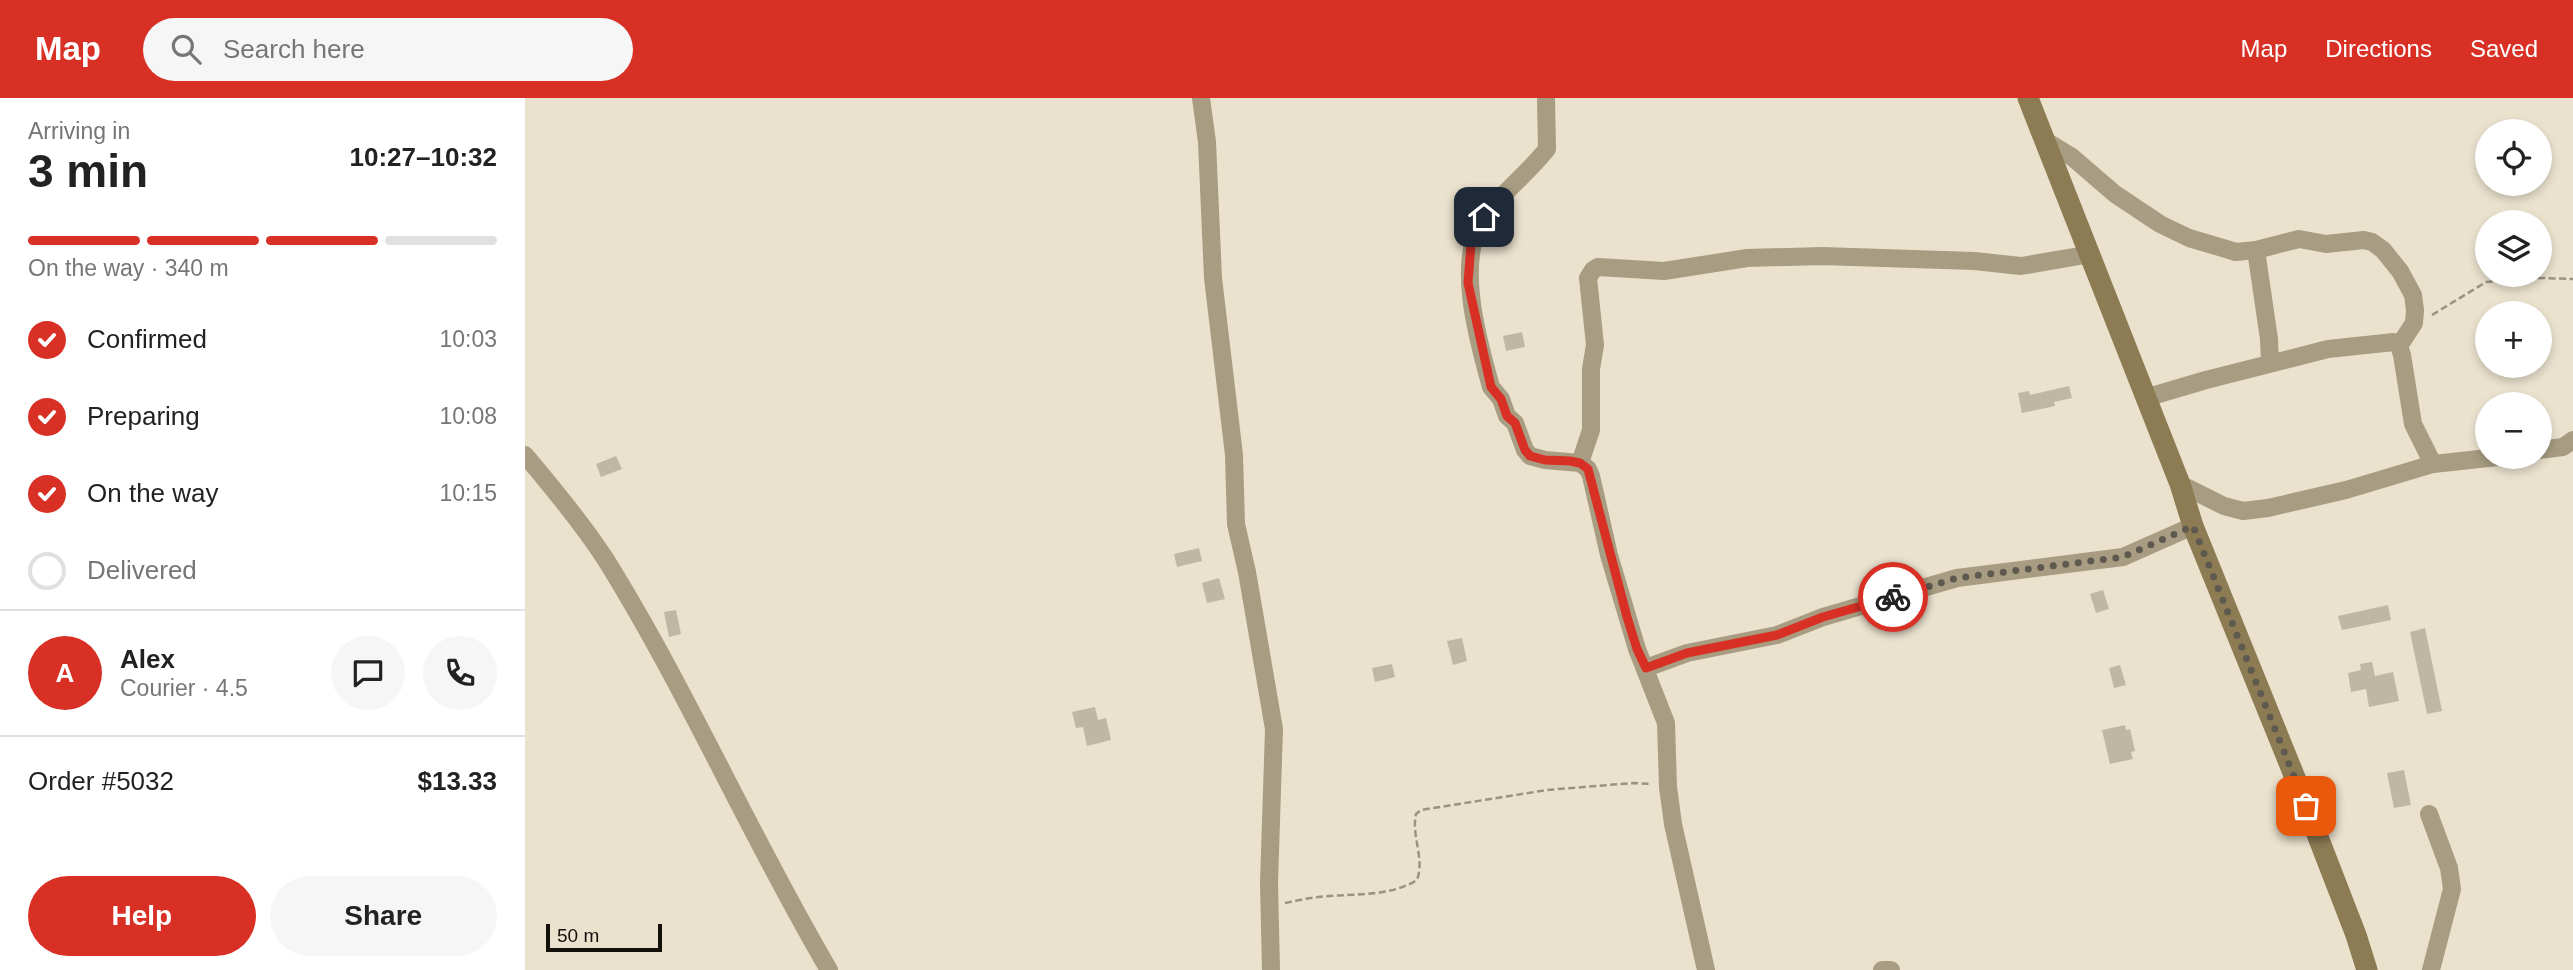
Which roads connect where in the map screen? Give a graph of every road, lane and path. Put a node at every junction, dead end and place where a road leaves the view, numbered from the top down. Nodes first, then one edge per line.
1 (1202, 98) edge
2 (1546, 98) edge
3 (2028, 98) edge
4 (2044, 140) junction
5 (2256, 250) junction
6 (2091, 254) junction
7 (2573, 279) edge
8 (2414, 323) junction
9 (2399, 346) junction
10 (2270, 363) junction
11 (2145, 398) junction
12 (2573, 440) edge
13 (2552, 448) edge
14 (525, 455) edge
15 (2475, 459) edge
16 (1580, 463) junction
17 (2433, 464) junction
18 (2180, 484) junction
19 (2193, 526) junction
20 (1646, 668) junction
21 (1668, 788) junction
22 (2429, 814) dead end
23 (1271, 906) junction
24 (829, 970) edge
25 (1271, 970) edge
26 (1706, 970) edge
27 (1882, 970) edge
28 (1891, 970) edge
29 (2367, 970) edge
30 (2431, 970) edge

1 - 23 street
2 - 16 street
3 - 4 main road
4 - 5 street
4 - 6 main road
5 - 8 street
5 - 10 street
6 - 11 main road
6 - 16 street
7 - 8 path
8 - 9 street
9 - 10 street
9 - 17 street
10 - 11 street
11 - 18 main road
12 - 13 street
14 - 24 street
15 - 17 street
16 - 20 street
17 - 18 street
18 - 19 main road
19 - 20 street
19 - 29 main road
20 - 21 street
21 - 23 path
21 - 26 street
22 - 30 street
23 - 25 street
27 - 28 street

